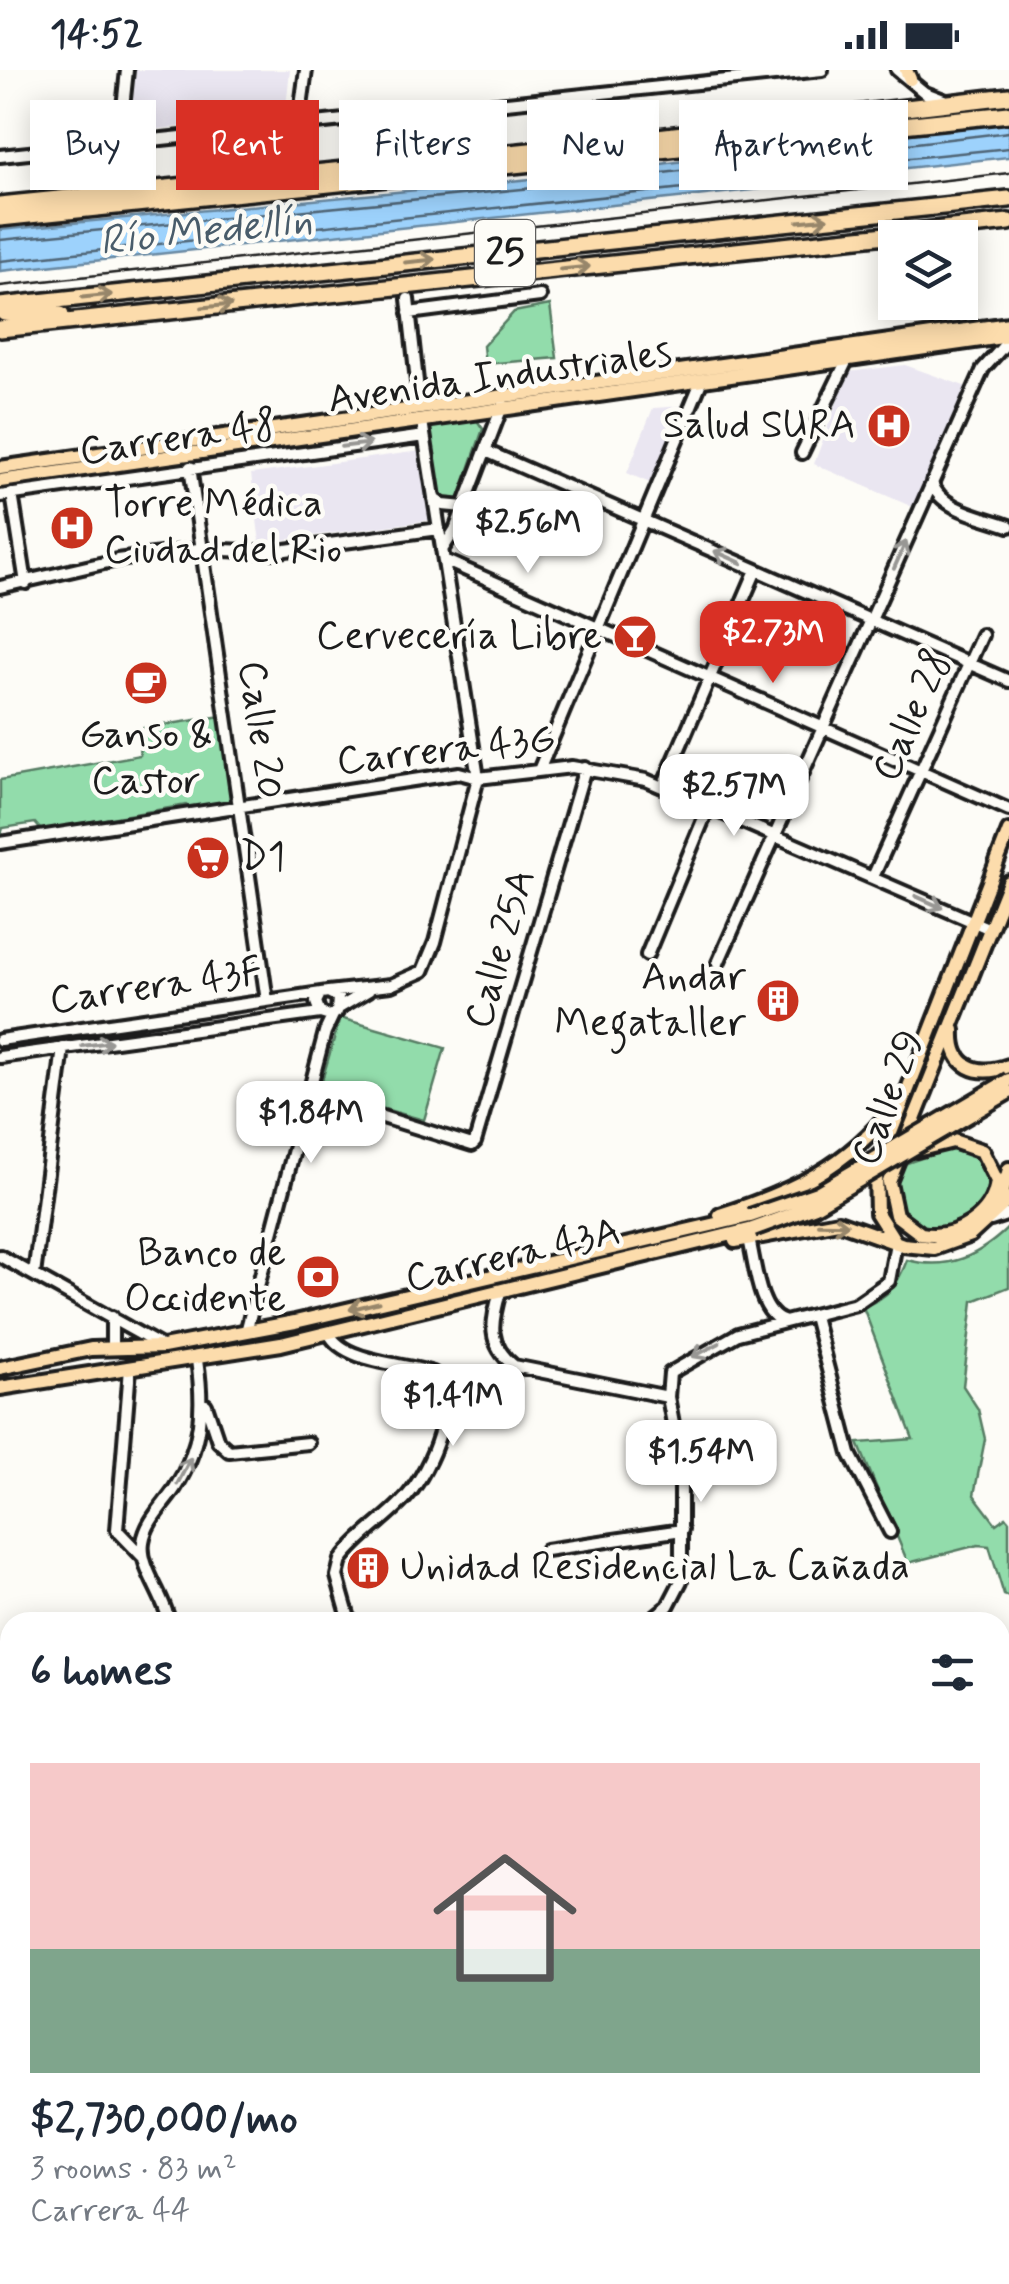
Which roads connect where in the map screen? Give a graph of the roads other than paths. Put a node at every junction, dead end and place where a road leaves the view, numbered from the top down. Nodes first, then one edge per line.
1 (127, 70) edge
2 (306, 70) edge
3 (822, 70) edge
4 (897, 70) edge
5 (908, 74) edge
6 (1009, 96) edge
7 (123, 100) edge
8 (302, 100) edge
9 (948, 102) junction
10 (1009, 114) edge
11 (319, 123) edge
12 (908, 125) edge
13 (659, 137) edge
14 (679, 150) edge
15 (527, 151) edge
16 (30, 153) edge
17 (0, 156) edge
18 (319, 170) edge
19 (176, 186) edge
20 (114, 190) edge
21 (114, 193) junction
22 (1009, 199) edge
23 (0, 204) edge
24 (0, 218) edge
25 (1009, 222) edge
26 (771, 224) junction
27 (634, 262) junction
28 (540, 296) dead end
29 (408, 299) dead end
30 (0, 310) edge
31 (409, 313) junction
32 (120, 316) junction
33 (1009, 324) edge
34 (0, 329) edge
35 (1009, 338) edge
36 (846, 360) junction
37 (701, 382) junction
38 (503, 403) junction
39 (421, 415) junction
40 (333, 433) junction
41 (424, 436) junction
42 (317, 450) junction
43 (488, 452) junction
44 (802, 453) dead end
45 (0, 468) edge
46 (190, 468) junction
47 (0, 481) edge
48 (932, 482) junction
49 (6, 495) edge
50 (434, 499) junction
51 (464, 506) junction
52 (643, 520) junction
53 (1009, 526) edge
54 (439, 529) junction
55 (203, 548) junction
56 (443, 555) junction
57 (756, 570) junction
58 (26, 582) junction
59 (0, 587) edge
60 (871, 620) junction
61 (597, 628) junction
62 (982, 635) dead end
63 (970, 664) junction
64 (708, 679) junction
65 (1009, 681) edge
66 (822, 730) junction
67 (540, 768) junction
68 (585, 768) junction
69 (920, 773) junction
70 (478, 778) junction
71 (663, 786) junction
72 (709, 806) junction
73 (240, 807) junction
74 (1009, 810) edge
75 (1009, 831) edge
76 (776, 836) junction
77 (0, 843) edge
78 (873, 877) junction
79 (1009, 882) edge
80 (972, 922) junction
81 (990, 929) junction
82 (647, 956) dead end
83 (718, 963) dead end
84 (370, 990) junction
85 (324, 993) junction
86 (267, 1001) junction
87 (329, 1013) junction
88 (953, 1017) junction
89 (0, 1040) edge
90 (63, 1048) junction
91 (0, 1057) edge
92 (1009, 1066) edge
93 (1009, 1080) edge
94 (904, 1092) junction
95 (1009, 1092) edge
96 (309, 1094) junction
97 (905, 1154) junction
98 (1009, 1169) edge
99 (1009, 1199) edge
100 (1009, 1214) edge
101 (991, 1220) junction
102 (751, 1228) junction
103 (663, 1234) junction
104 (896, 1243) junction
105 (0, 1256) edge
106 (34, 1275) junction
107 (500, 1292) junction
108 (766, 1304) junction
109 (814, 1316) junction
110 (112, 1318) junction
111 (784, 1321) junction
112 (755, 1329) junction
113 (246, 1332) junction
114 (329, 1333) junction
115 (112, 1347) junction
116 (163, 1347) junction
117 (197, 1360) junction
118 (0, 1368) edge
119 (130, 1368) junction
120 (668, 1378) junction
121 (0, 1388) edge
122 (643, 1391) junction
123 (668, 1396) junction
124 (204, 1400) junction
125 (200, 1426) junction
126 (214, 1432) junction
127 (308, 1443) dead end
128 (682, 1530) junction
129 (890, 1532) dead end
130 (143, 1538) junction
131 (130, 1544) junction
132 (546, 1550) dead end
133 (142, 1556) junction
134 (167, 1612) edge
135 (347, 1612) edge
136 (660, 1612) edge

1 - 7 street
2 - 8 street
3 - 11 street
4 - 5 street
5 - 9 street
6 - 9 highway
9 - 13 highway
10 - 12 highway, 25
14 - 24 highway, 25
15 - 18 highway
16 - 17 street
19 - 21 highway
20 - 21 street
21 - 23 highway
26 -> 22 highway, 25
25 - 27 highway, 25
26 - 27 highway
30 -> 26 highway, 25
32 -> 27 highway, 25
28 - 31 street
29 - 31 street
30 - 32 highway
31 - 39 street
32 - 34 highway, 25
33 - 38 main road, Avenida Industriales
35 - 36 main road, Avenida Industriales
35 - 48 street
36 - 37 main road, Avenida Industriales
36 - 44 street
37 - 38 main road, Avenida Industriales
37 - 52 street
38 - 39 main road, Avenida Industriales
38 - 43 street
39 - 40 main road, Avenida Industriales
39 - 41 street
39 - 45 main road, Avenida Industriales
40 - 42 main road
40 - 47 main road, Avenida Industriales
42 -> 41 street, Carrera 48
41 - 50 street
42 - 46 street, Carrera 48
43 - 51 street
43 - 52 street
46 - 49 street, Carrera 48
46 - 55 street, Calle 20
48 - 53 street
60 -> 48 street
49 - 58 street
50 - 51 street
50 - 54 street
51 - 56 street
57 -> 52 street
52 - 61 street
54 - 55 street
54 - 56 street
55 - 58 street
55 - 73 street, Calle 20
56 - 61 street
56 - 70 street
57 - 60 street
57 - 64 street
58 - 59 street
60 - 63 street
60 - 66 street
61 - 64 street
61 - 67 street
62 - 63 street, Calle 28
63 - 65 street
63 - 69 street, Calle 28
64 - 66 street
64 - 71 street
66 - 69 street
66 - 76 street
67 - 68 street, Carrera 43G
67 - 70 street, Carrera 43G
68 - 71 street, Carrera 43G
68 - 96 street, Calle 25A
69 - 74 street
69 - 78 street, Calle 28
70 - 73 street, Carrera 43G
70 - 84 street, Carrera 43F
71 - 72 street, Carrera 43G
72 - 76 street, Carrera 43G
72 - 82 street
73 - 77 street, Carrera 43G
73 - 86 street, Calle 20
75 - 80 main road, Calle 29
76 - 78 street, Carrera 43G
76 - 83 street
78 -> 80 street, Carrera 43G
79 - 81 main road, Calle 29
80 - 81 street, Carrera 43G
80 - 94 main road, Calle 29
81 - 88 main road, Calle 29
84 - 85 street, Carrera 43F
84 - 87 street, Carrera 43F
85 - 86 street, Carrera 43F
85 - 87 street
85 - 87 street
86 - 89 street, Carrera 43F
90 -> 87 street, Carrera 43F
87 - 96 street
88 - 92 main road
88 - 97 main road, Calle 29, bridge
90 - 91 street, Carrera 43F
90 - 106 street
93 - 102 main road, Carrera 43A, bridge
94 - 103 main road
94 - 104 main road, Calle 29
95 - 97 main road, Carrera 43A, bridge
96 - 113 street
97 - 102 main road, Carrera 43A, bridge
98 - 101 main road
99 - 101 main road
100 - 101 street
101 - 104 main road
102 - 103 main road, Carrera 43A
102 -> 104 main road
102 - 107 main road, Carrera 43A
102 - 108 street
103 -> 113 main road, Carrera 43A
104 - 109 street
105 - 106 street
106 - 110 street
107 - 114 main road, Carrera 43A
107 - 122 street
108 - 111 street
108 - 112 street
109 - 111 street
109 - 129 street
110 - 115 street
110 - 116 street
111 - 112 street
112 -> 120 street
113 - 116 main road, Carrera 43A
114 - 117 main road, Carrera 43A
114 - 135 street
115 - 116 main road, Carrera 43A
115 - 118 main road, Carrera 43A
117 - 119 main road, Carrera 43A
117 - 124 street
119 - 121 main road, Carrera 43A
119 - 131 street
120 - 122 street
120 - 123 street
122 - 123 street
123 - 128 street
124 - 125 street
124 - 126 street
125 - 126 street
130 -> 125 street
126 - 127 street
128 - 132 street
128 - 136 street
130 - 131 street
130 - 133 street
131 - 133 street
133 - 134 street

